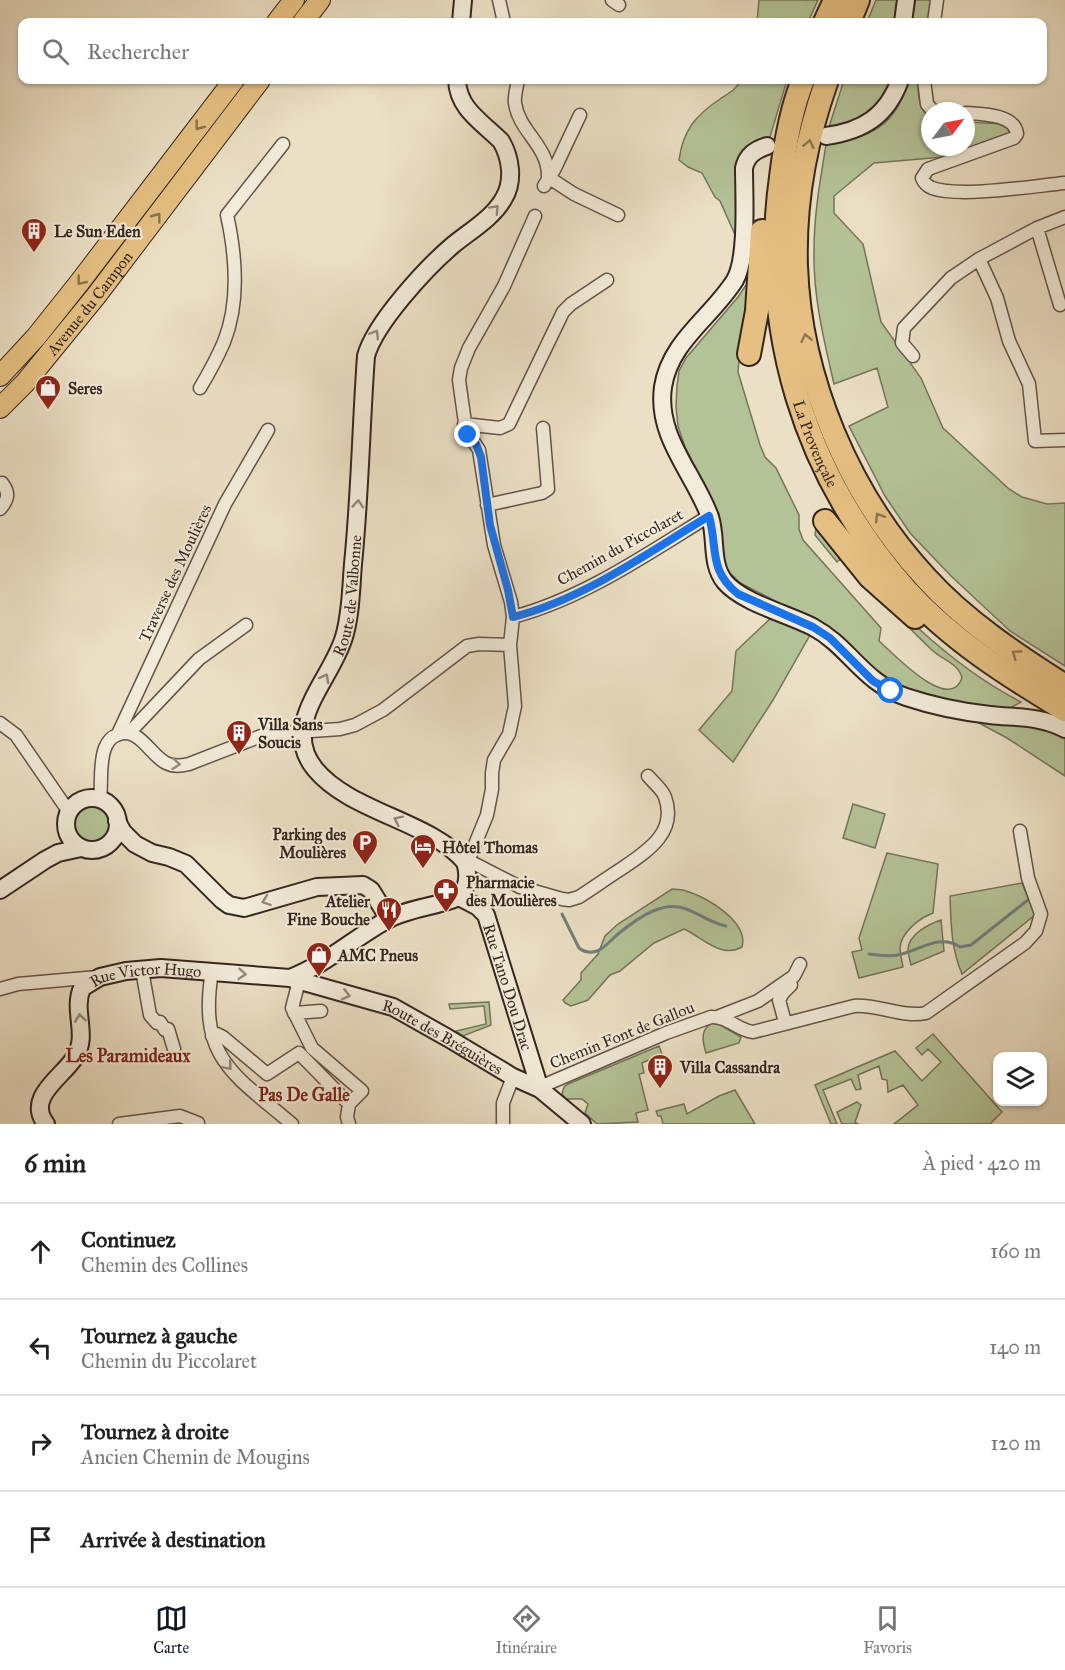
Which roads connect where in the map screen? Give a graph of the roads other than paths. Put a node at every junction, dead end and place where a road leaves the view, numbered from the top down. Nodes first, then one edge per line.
1 (294, 0) edge
2 (320, 0) edge
3 (463, 0) edge
4 (499, 0) edge
5 (835, 0) edge
6 (858, 0) edge
7 (906, 0) edge
8 (937, 0) edge
9 (280, 18) edge
10 (306, 18) edge
11 (461, 18) edge
12 (503, 18) edge
13 (827, 18) edge
14 (851, 18) edge
15 (904, 18) edge
16 (935, 18) edge
17 (231, 84) edge
18 (257, 84) edge
19 (458, 84) edge
20 (517, 84) edge
21 (802, 84) edge
22 (826, 84) edge
23 (898, 84) edge
24 (924, 84) edge
25 (927, 102) edge
26 (975, 115) edge
27 (580, 116) dead end
28 (791, 117) junction
29 (826, 136) dead end
30 (283, 144) dead end
31 (767, 146) dead end
32 (975, 152) edge
33 (964, 156) edge
34 (546, 181) junction
35 (1065, 183) edge
36 (618, 214) dead end
37 (535, 216) dead end
38 (1065, 217) edge
39 (1037, 228) junction
40 (979, 260) junction
41 (607, 280) dead end
42 (1060, 305) dead end
43 (749, 354) dead end
44 (913, 356) dead end
45 (0, 376) edge
46 (201, 388) dead end
47 (0, 408) edge
48 (464, 424) junction
49 (543, 428) dead end
50 (268, 430) dead end
51 (1065, 440) edge
52 (2, 483) dead end
53 (487, 506) junction
54 (0, 509) edge
55 (709, 516) junction
56 (825, 521) dead end
57 (513, 617) junction
58 (246, 625) dead end
59 (510, 645) junction
60 (1022, 684) junction
61 (1065, 686) edge
62 (1065, 710) edge
63 (0, 723) edge
64 (1065, 729) edge
65 (302, 731) junction
66 (123, 733) junction
67 (648, 776) dead end
68 (100, 800) junction
69 (69, 812) junction
70 (117, 821) junction
71 (66, 829) junction
72 (1020, 831) dead end
73 (81, 848) junction
74 (45, 860) junction
75 (465, 862) junction
76 (0, 890) edge
77 (459, 897) junction
78 (389, 919) junction
79 (800, 964) dead end
80 (142, 970) junction
81 (212, 971) junction
82 (794, 976) junction
83 (100, 977) junction
84 (295, 980) junction
85 (0, 989) edge
86 (321, 1011) dead end
87 (294, 1012) junction
88 (717, 1017) junction
89 (785, 1022) junction
90 (212, 1036) junction
91 (308, 1041) junction
92 (174, 1049) dead end
93 (299, 1053) junction
94 (513, 1077) junction
95 (540, 1089) junction
96 (349, 1104) junction
97 (198, 1123) edge
98 (46, 1124) edge
99 (119, 1124) edge
100 (292, 1124) edge
101 (349, 1124) edge
102 (503, 1124) edge
103 (582, 1124) edge

1 - 9 main road
2 - 10 main road
3 - 11 street
4 - 12 street
5 - 13 highway
6 - 14 highway
7 - 15 street
8 - 16 street
17 -> 45 main road, Avenue du Campon
47 -> 18 main road, Avenue du Campon
65 -> 19 street, Route de Valbonne
20 - 34 street
21 - 28 highway, La Provençale
61 -> 22 highway, La Provençale
23 - 29 street
24 - 25 street
26 - 32 street
27 - 34 street
28 - 43 highway
28 - 60 highway, La Provençale
30 - 46 street
31 - 55 street
33 - 35 street
34 - 36 street
37 - 48 street
38 - 39 street
39 - 40 street
39 - 42 street
40 - 44 street
40 - 51 street
41 - 48 street
48 - 53 street
49 - 53 street
50 - 66 street, Traverse des Moulières
52 - 54 street
53 - 57 street
55 - 57 street, Chemin du Piccolaret
55 - 64 street
56 - 60 highway
57 - 59 street
58 - 66 street
59 - 65 street
59 - 75 street
60 - 62 highway, La Provençale
63 - 69 street
66 -> 65 street
75 -> 65 street
66 - 68 street
67 - 75 street
68 - 69 street
68 - 70 street
69 - 71 street
70 - 73 street
78 -> 70 street
71 - 73 street
71 - 74 street
72 - 89 street, Chemin Font de Gallou
73 - 74 street
74 - 76 street
75 - 77 street
77 - 78 street
77 - 95 street, Rue Tano Dou Drac
78 - 84 street
79 - 82 street, Chemin Font de Gallou
80 - 81 street, Rue Victor Hugo
80 - 83 street, Rue Victor Hugo
80 - 92 street
81 -> 84 street, Rue Victor Hugo
81 - 90 street
82 - 88 street, Chemin Font de Gallou
82 - 89 street, Chemin Font de Gallou
83 - 85 street, Rue Victor Hugo
98 -> 83 street
84 - 87 street
84 -> 94 street, Route des Bréguières
86 - 87 street
87 - 91 street
88 - 89 street, Chemin Font de Gallou
88 - 95 street, Chemin Font de Gallou
90 - 93 street
90 -> 100 street
91 - 93 street
91 - 96 street
93 - 96 street
94 - 95 street, Route des Bréguières
94 - 102 street
95 - 103 street, Route des Bréguières
96 - 101 street
97 - 99 street

